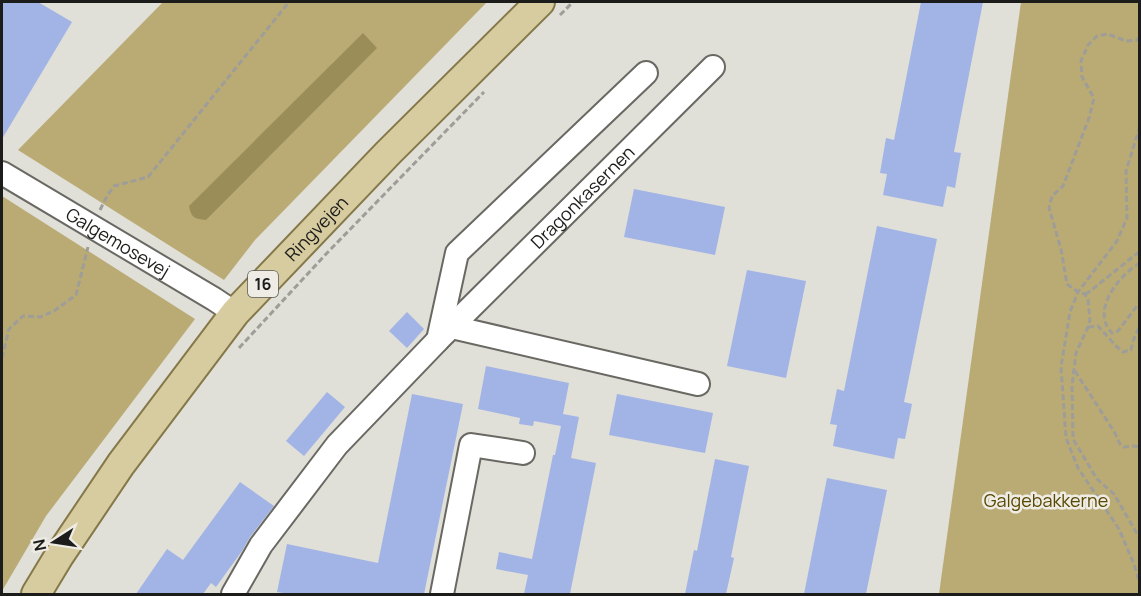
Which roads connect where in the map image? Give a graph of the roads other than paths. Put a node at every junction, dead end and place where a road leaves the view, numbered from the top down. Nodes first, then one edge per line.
1 (548, 9) edge
2 (713, 67) dead end
3 (646, 73) dead end
4 (2, 173) edge
5 (235, 313) junction
6 (445, 334) junction
7 (698, 384) dead end
8 (523, 453) dead end
9 (36, 594) edge
10 (233, 594) edge
11 (442, 594) edge

1 - 5 main road, Ringvejen / 16
2 - 6 street, Dragonkasernen
3 - 6 street
4 - 5 street, Galgemosevej
5 - 9 main road, Ringvejen / 16
6 - 7 street
6 - 10 street, Dragonkasernen
8 - 11 street

